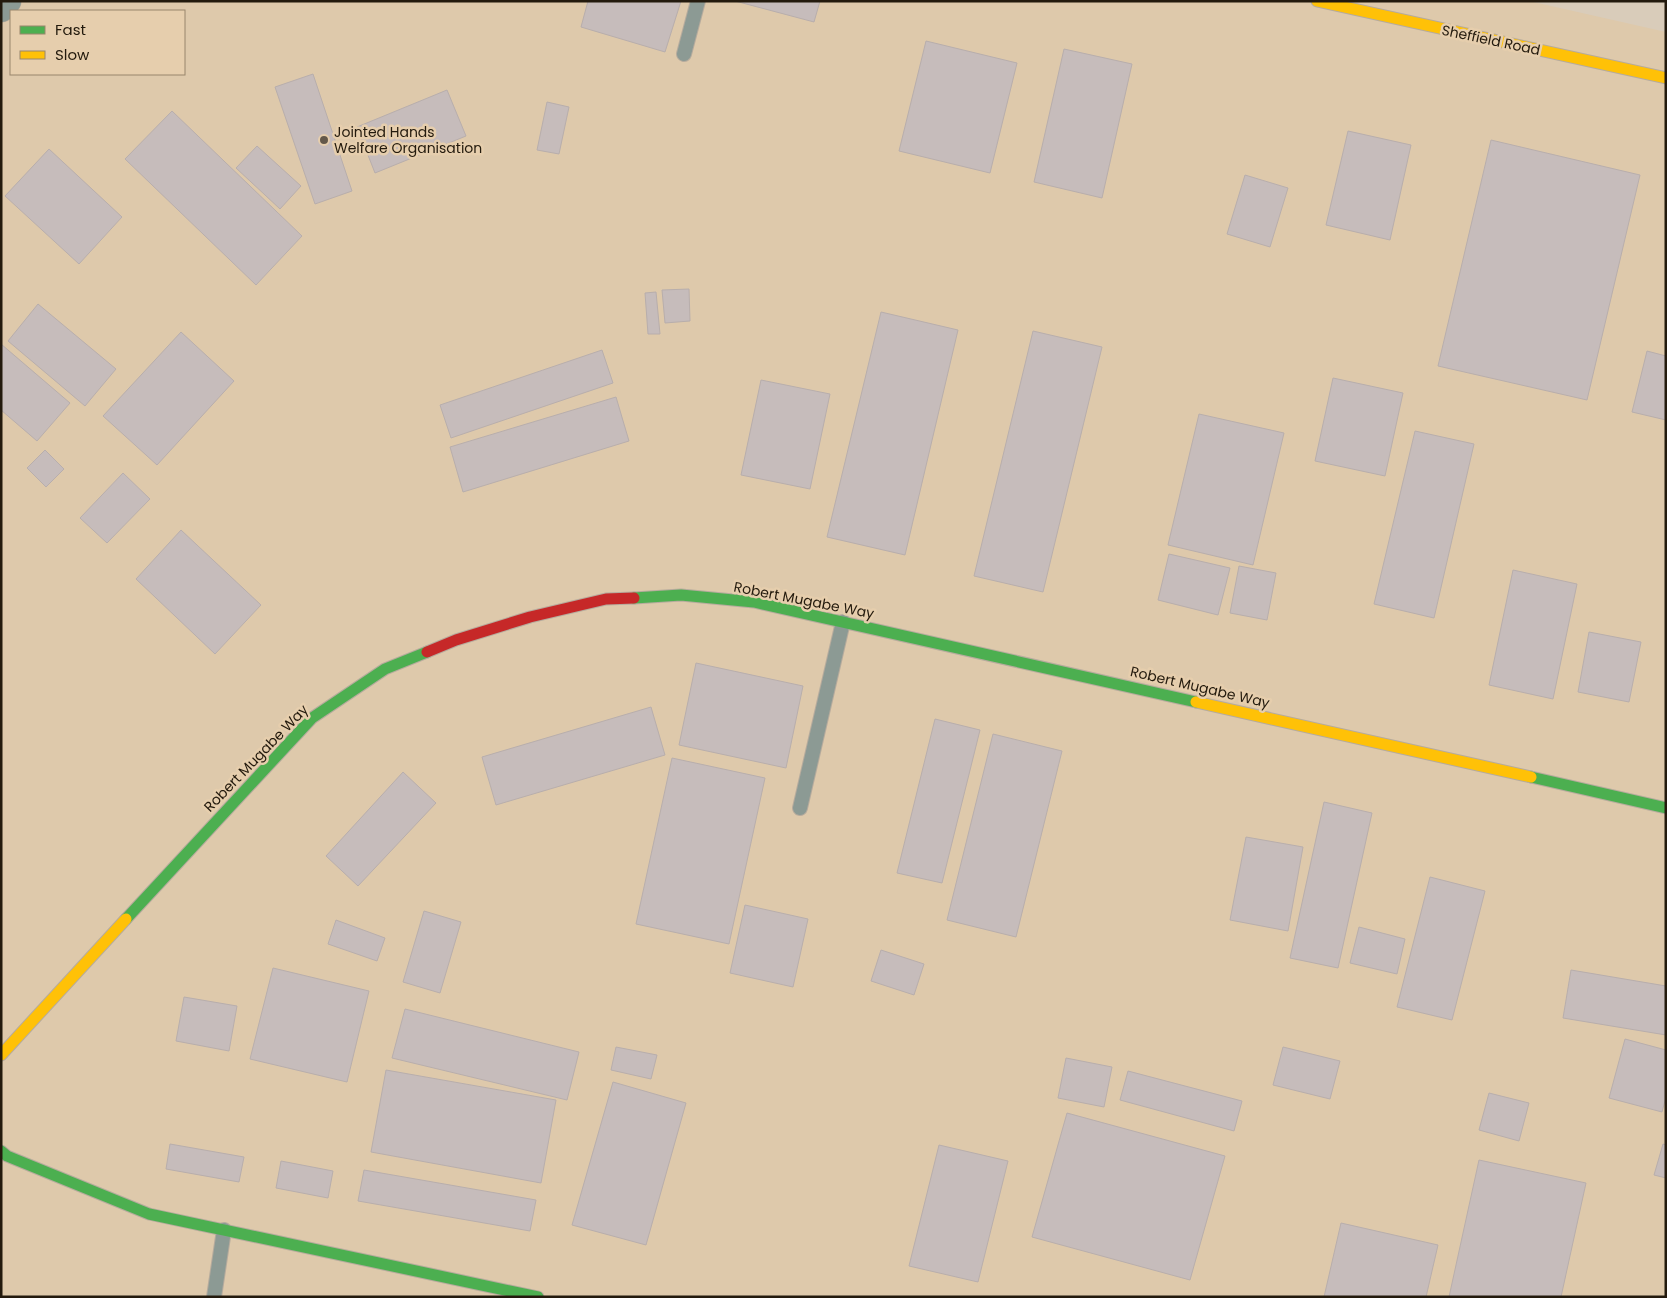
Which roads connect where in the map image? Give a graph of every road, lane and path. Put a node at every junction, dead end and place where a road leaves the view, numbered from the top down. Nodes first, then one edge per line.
1 (7, 1) edge
2 (698, 1) edge
3 (1317, 1) edge
4 (1, 8) edge
5 (684, 54) dead end
6 (1666, 78) edge
7 (843, 622) junction
8 (800, 808) dead end
9 (1666, 808) edge
10 (1, 1055) edge
11 (1, 1151) edge
12 (224, 1230) junction
13 (214, 1297) edge
14 (538, 1297) edge

1 - 4 street
2 - 5 lane
3 - 6 street, Sheffield Road
7 - 8 lane
7 - 9 street, Robert Mugabe Way
7 - 10 street, Robert Mugabe Way
11 - 12 street
12 - 13 lane
12 - 14 street

